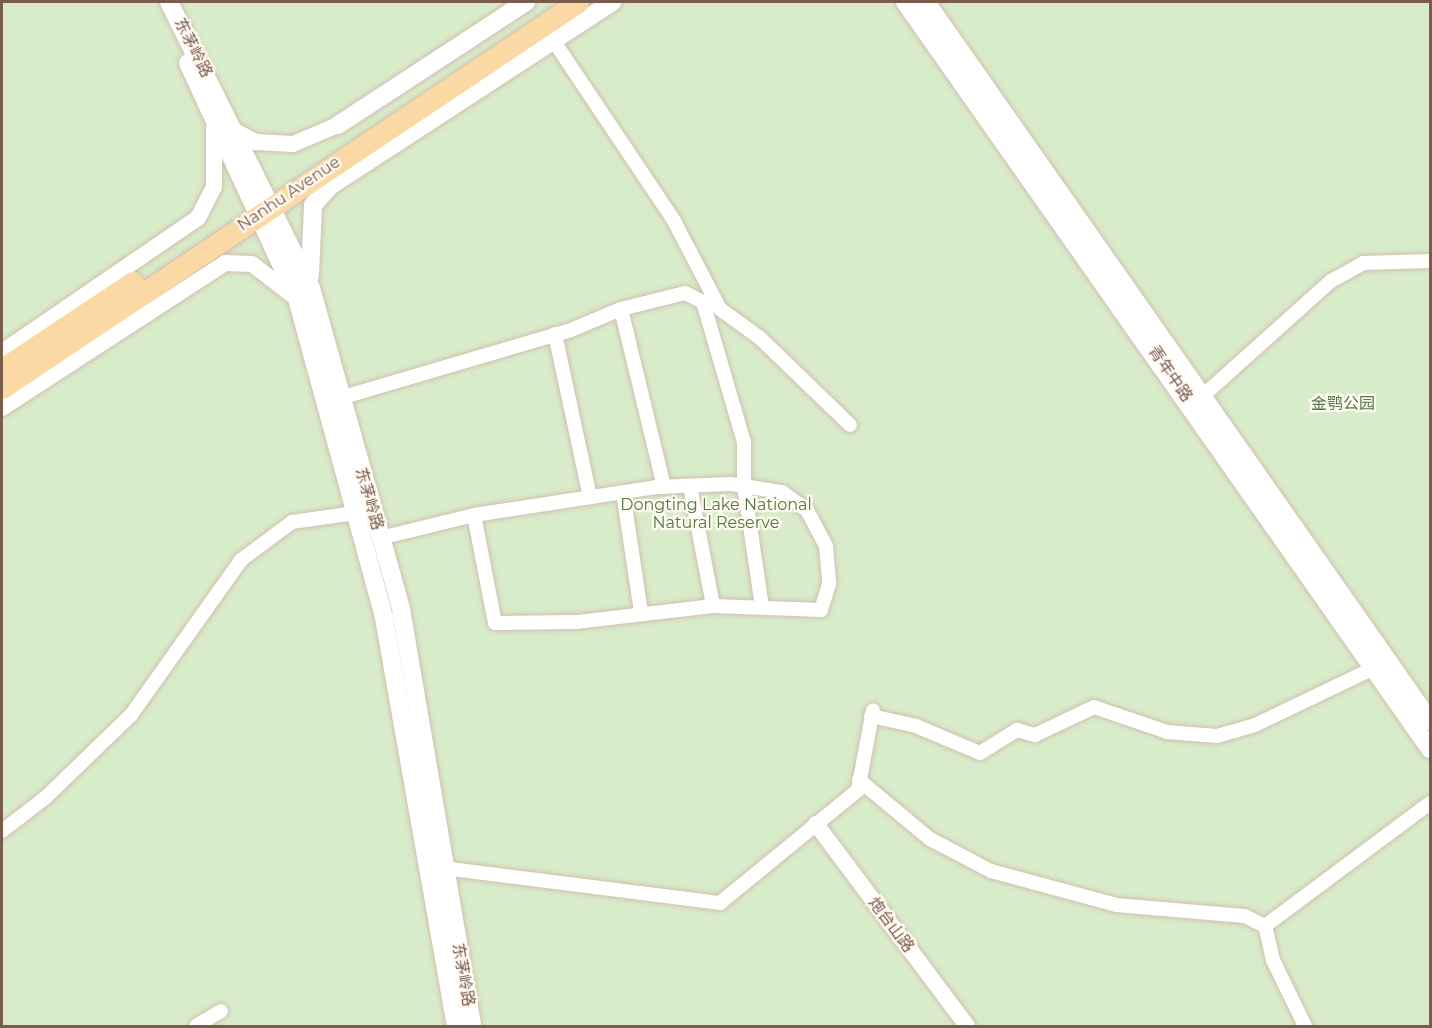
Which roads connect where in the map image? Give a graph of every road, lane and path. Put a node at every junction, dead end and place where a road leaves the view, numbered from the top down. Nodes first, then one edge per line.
1 (159, 2) edge
2 (169, 2) edge
3 (526, 2) edge
4 (556, 2) edge
5 (578, 2) edge
6 (612, 2) edge
7 (905, 2) edge
8 (926, 2) edge
9 (553, 40) junction
10 (213, 117) junction
11 (338, 125) joint
12 (236, 131) junction
13 (261, 205) junction
14 (1431, 261) edge
15 (304, 294) junction
16 (621, 309) junction
17 (555, 334) junction
18 (2, 352) edge
19 (2, 369) edge
20 (2, 388) edge
21 (340, 398) junction
22 (1198, 401) junction
23 (2, 408) edge
24 (850, 425) dead end
25 (690, 486) junction
26 (744, 486) junction
27 (664, 487) junction
28 (623, 492) junction
29 (590, 498) junction
30 (356, 513) junction
31 (474, 515) junction
32 (380, 538) junction
33 (713, 606) junction
34 (762, 607) junction
35 (641, 613) junction
36 (1374, 668) junction
37 (1431, 721) edge
38 (1431, 749) edge
39 (859, 780) junction
40 (1431, 803) edge
41 (816, 824) junction
42 (2, 831) edge
43 (443, 868) junction
44 (1264, 926) junction
45 (221, 1011) dead end
46 (196, 1026) edge
47 (456, 1026) edge
48 (472, 1026) edge
49 (967, 1026) edge
50 (1305, 1026) edge

1 - 10 main road, 东茅岭路
2 - 12 main road, 东茅岭路
3 - 11 main road
4 - 13 main road, Nanhu Avenue
5 - 13 main road, Nanhu Avenue
6 - 9 main road
7 - 22 main road, 青年中路
8 - 22 main road, 青年中路
9 - 15 main road
9 - 24 street
10 - 13 main road, 东茅岭路
10 - 18 street
11 - 12 street
12 - 13 main road, 东茅岭路
13 - 15 main road, 东茅岭路
13 - 19 main road, Nanhu Avenue
13 - 20 main road, Nanhu Avenue
14 - 22 street
15 - 21 main road, 东茅岭路
15 - 23 street
15 - 30 main road, 东茅岭路
16 - 17 street
16 - 26 street
16 - 27 street
17 - 21 street
17 - 29 street
21 - 32 main road, 东茅岭路
22 - 36 main road, 青年中路
22 - 37 main road, 青年中路
25 - 26 street
25 - 27 street
25 - 33 street
26 - 34 street
26 - 34 street
27 - 28 street
28 - 29 street
28 - 35 street
29 - 31 street
30 - 42 street
30 - 47 main road, 东茅岭路
31 - 32 street
31 - 35 street
32 - 43 main road, 东茅岭路
33 - 34 street
33 - 35 street
36 - 38 main road, 青年中路
36 - 39 street
39 - 41 street
39 - 44 street
40 - 44 street
41 - 43 street
41 - 49 street, 炮台山路
43 - 48 main road, 东茅岭路
44 - 50 street
45 - 46 street

